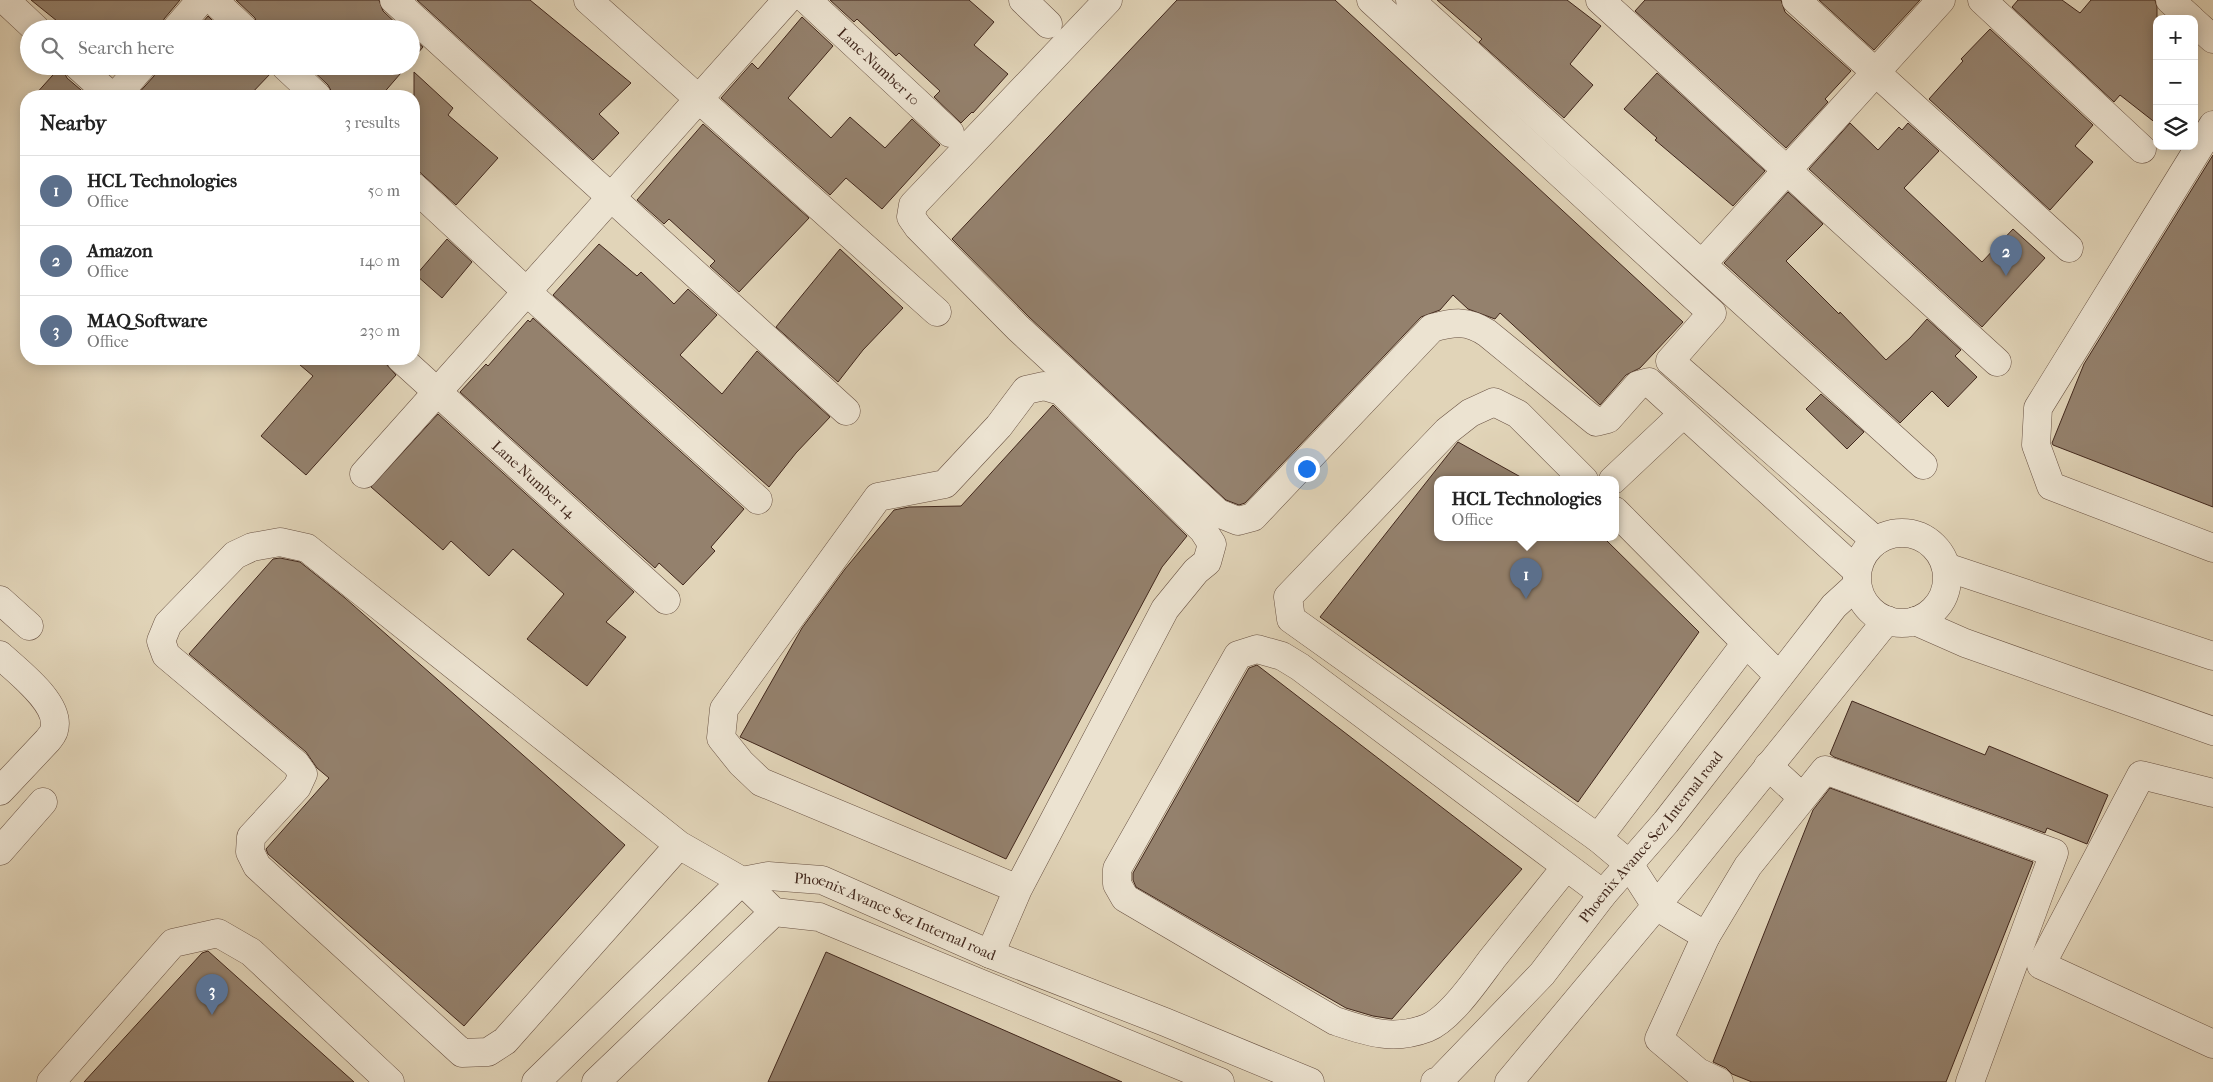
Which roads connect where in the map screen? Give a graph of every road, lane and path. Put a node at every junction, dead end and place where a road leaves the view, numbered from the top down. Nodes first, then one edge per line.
1 (5, 0) edge
2 (201, 0) edge
3 (214, 0) edge
4 (394, 0) edge
5 (588, 0) edge
6 (787, 0) edge
7 (807, 0) edge
8 (1023, 0) edge
9 (1108, 0) edge
10 (1371, 0) edge
11 (1410, 0) edge
12 (1600, 0) edge
13 (1796, 0) edge
14 (1942, 0) edge
15 (1982, 0) edge
16 (2170, 0) edge
17 (2187, 15) edge
18 (26, 20) edge
19 (184, 20) edge
20 (235, 20) edge
21 (416, 20) edge
22 (420, 24) edge
23 (1048, 24) dead end
24 (2198, 26) edge
25 (2213, 39) edge
26 (1875, 72) junction
27 (88, 75) edge
28 (134, 75) edge
29 (294, 75) edge
30 (104, 90) edge
31 (121, 90) edge
32 (310, 90) edge
33 (698, 99) junction
34 (2213, 125) edge
35 (950, 132) dead end
36 (2142, 149) dead end
37 (1787, 169) junction
38 (420, 193) edge
39 (610, 198) junction
40 (2069, 248) dead end
41 (1702, 264) junction
42 (526, 292) junction
43 (937, 312) dead end
44 (1997, 362) dead end
45 (407, 365) edge
46 (437, 392) junction
47 (846, 411) dead end
48 (1683, 414) junction
49 (1923, 465) dead end
50 (364, 474) dead end
51 (1580, 476) edge
52 (1617, 476) edge
53 (758, 500) dead end
54 (1619, 515) edge
55 (1876, 541) junction
56 (2213, 548) edge
57 (1946, 567) junction
58 (1858, 578) junction
59 (0, 600) edge
60 (666, 600) dead end
61 (1887, 620) junction
62 (1915, 621) junction
63 (29, 626) dead end
64 (1746, 643) junction
65 (0, 655) edge
66 (2213, 656) edge
67 (1779, 676) junction
68 (2213, 731) edge
69 (1768, 766) junction
70 (0, 791) edge
71 (2213, 794) edge
72 (1802, 797) junction
73 (43, 802) dead end
74 (1598, 838) junction
75 (679, 845) junction
76 (0, 851) edge
77 (1629, 864) junction
78 (1566, 867) junction
79 (742, 882) junction
80 (1018, 889) junction
81 (1603, 894) junction
82 (1656, 906) junction
83 (774, 912) junction
84 (1706, 936) junction
85 (990, 954) junction
86 (2213, 1044) edge
87 (51, 1082) edge
88 (390, 1082) edge
89 (536, 1082) edge
90 (596, 1082) edge
91 (1220, 1082) edge
92 (1310, 1082) edge
93 (1437, 1082) edge
94 (1509, 1082) edge
95 (1719, 1082) edge
96 (1970, 1082) edge

1 - 18 street
2 - 19 street
3 - 20 street
4 - 21 street
5 - 33 street
6 - 33 street
7 - 35 street, Lane Number 10
8 - 23 street
9 - 48 street
10 - 55 street
11 - 41 street
12 - 37 street
13 - 26 street
14 - 26 street
15 - 36 street
16 - 17 street
22 - 39 street
24 - 25 street
26 - 37 street
26 - 40 street
27 - 30 street
28 - 31 street
29 - 32 street
33 - 39 street
33 - 43 street
34 - 56 street
37 - 41 street
37 - 44 street
38 - 42 street
39 - 42 street
39 - 47 street
41 - 49 street
42 - 46 street
42 - 53 street
45 - 46 street, Lane Number 14
46 - 50 street
46 - 60 street, Lane Number 14
48 - 52 street
48 - 58 street
51 - 74 street
54 - 64 street
55 - 57 street
55 - 58 street
57 - 62 street
57 - 66 street
58 - 61 street
58 - 67 street, Phoenix Avance Sez Internal road
59 - 63 street
61 - 62 street
61 - 69 street
62 - 68 street
64 - 67 street
64 - 74 street
65 - 70 street
67 - 77 street, Phoenix Avance Sez Internal road
69 - 72 street
69 - 82 street
71 - 86 street
72 - 84 street
72 - 96 street
73 - 76 street
74 - 77 street
75 - 75 street
75 - 79 street
77 - 81 street, Phoenix Avance Sez Internal road
77 - 82 street
78 - 78 street
78 - 81 street
79 - 83 street
79 - 85 street, Phoenix Avance Sez Internal road
79 - 89 street
80 - 80 street
80 - 85 street
81 - 93 street, Phoenix Avance Sez Internal road
82 - 84 street
82 - 94 street
83 - 90 street
83 - 91 street, Phoenix Avance Sez Internal road
84 - 95 street
85 - 92 street, Phoenix Avance Sez Internal road
87 - 88 street

